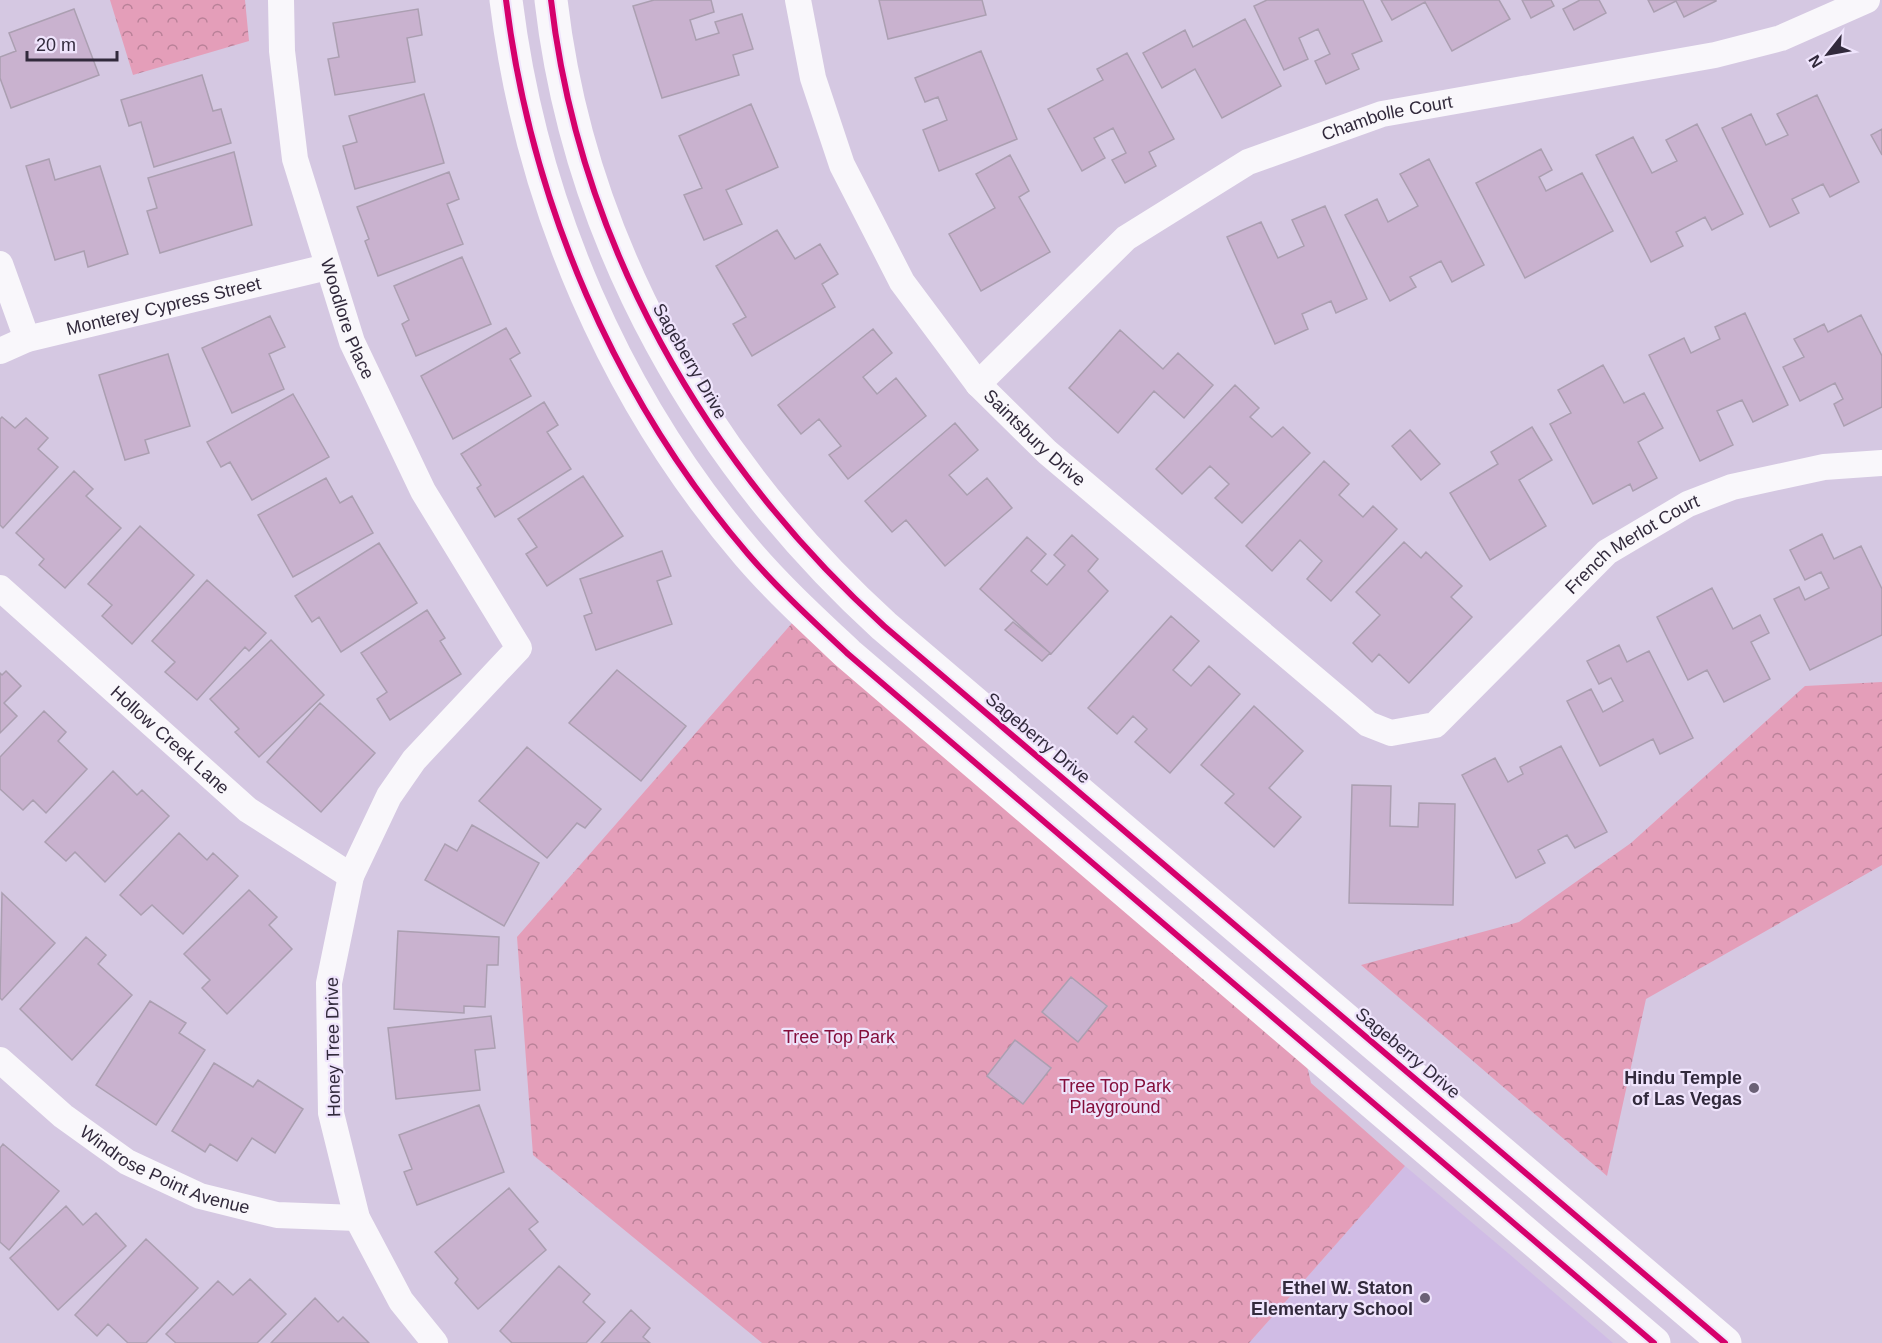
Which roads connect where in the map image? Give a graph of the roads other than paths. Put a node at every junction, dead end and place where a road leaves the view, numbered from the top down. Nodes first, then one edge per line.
1 (281, 0) edge
2 (506, 0) edge
3 (551, 0) edge
4 (798, 0) edge
5 (1867, 0) edge
6 (0, 264) edge
7 (327, 267) junction
8 (27, 339) junction
9 (0, 351) edge
10 (978, 384) junction
11 (1882, 463) edge
12 (0, 588) edge
13 (498, 611) joint
14 (1435, 725) joint
15 (351, 876) junction
16 (0, 1060) edge
17 (357, 1218) junction
18 (435, 1343) edge
19 (1654, 1343) edge
20 (1725, 1343) edge

1 - 7 street, Woodlore Place
2 - 19 street
3 - 20 street, Sageberry Drive
4 - 10 street, Saintsbury Drive
5 - 10 street, Chambolle Court
6 - 8 street
7 - 8 street, Monterey Cypress Street
7 - 13 street, Woodlore Place
8 - 9 street, Monterey Cypress Street
10 - 14 street, Saintsbury Drive
11 - 14 street, French Merlot Court
12 - 15 street, Hollow Creek Lane
13 - 15 street, Honey Tree Drive
15 - 17 street, Honey Tree Drive
16 - 17 street, Windrose Point Avenue
17 - 18 street, Honey Tree Drive

